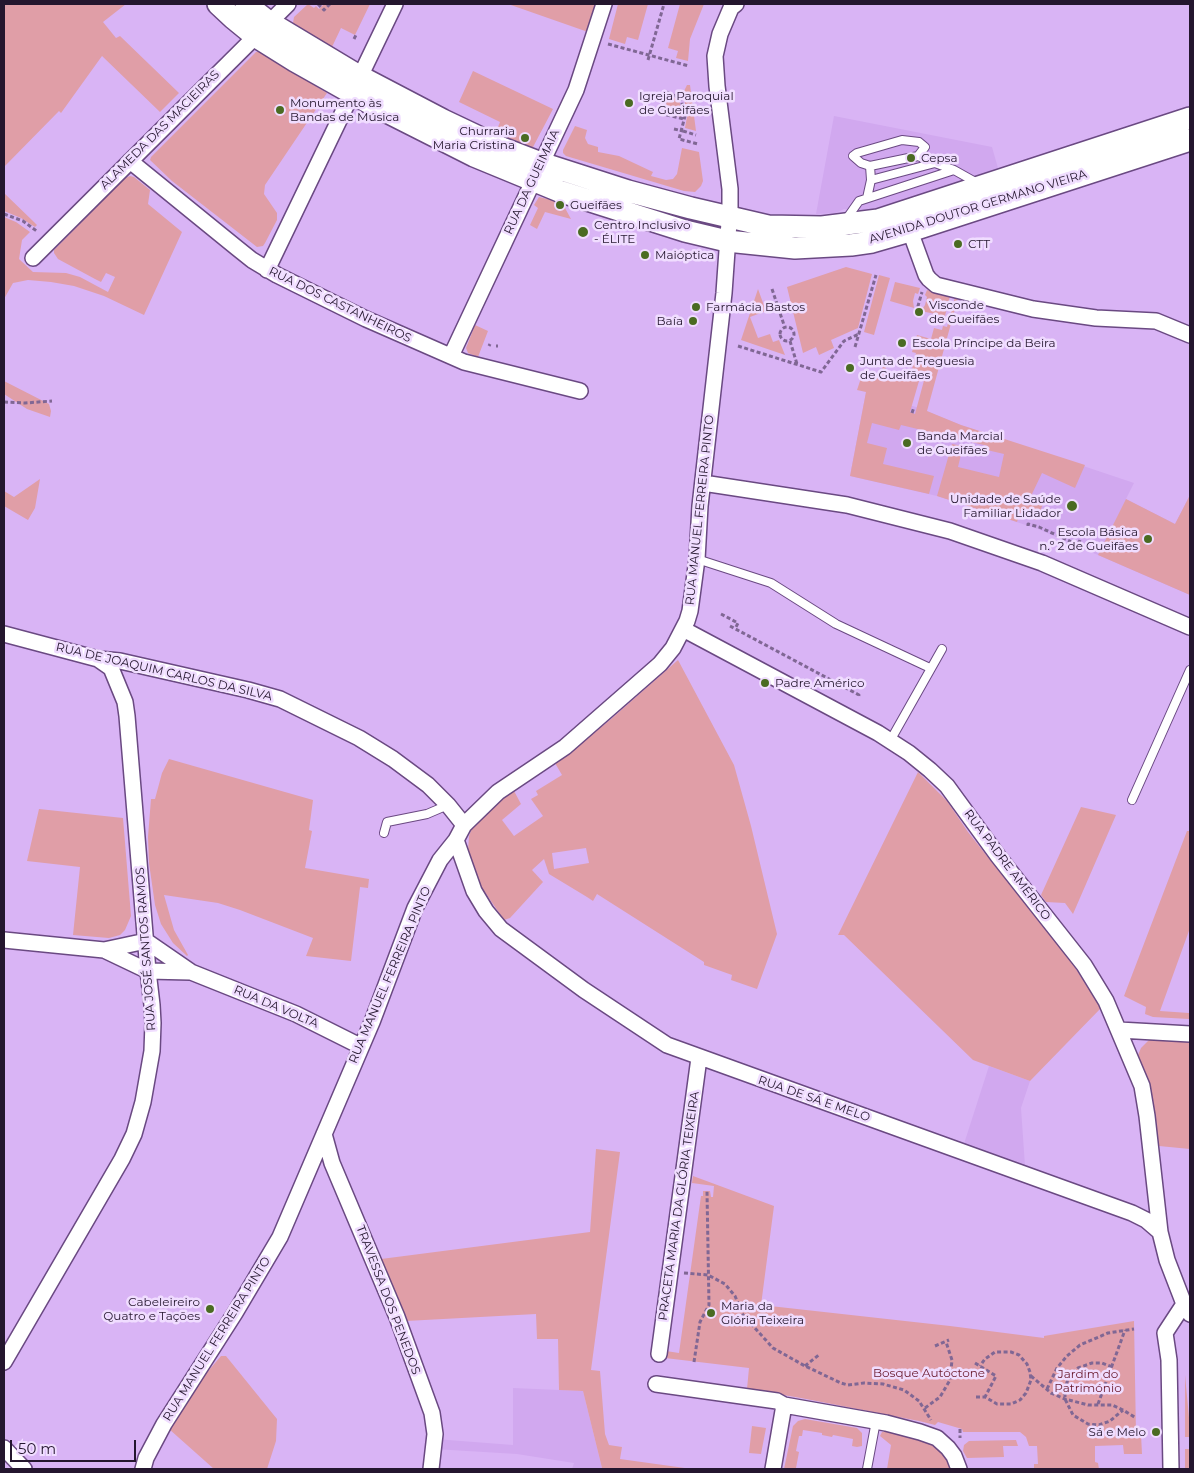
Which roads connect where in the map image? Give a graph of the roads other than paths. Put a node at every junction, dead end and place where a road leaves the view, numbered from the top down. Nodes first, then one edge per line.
1 (218, 4) edge
2 (246, 4) edge
3 (288, 4) edge
4 (395, 4) edge
5 (604, 4) edge
6 (733, 5) edge
7 (262, 29) junction
8 (355, 85) junction
9 (1190, 118) edge
10 (1190, 140) edge
11 (918, 156) junction
12 (130, 160) junction
13 (935, 163) junction
14 (870, 166) junction
15 (954, 170) junction
16 (536, 172) junction
17 (871, 180) junction
18 (986, 196) junction
19 (867, 198) junction
20 (729, 218) junction
21 (907, 222) junction
22 (842, 226) junction
23 (727, 242) junction
24 (33, 258) dead end
25 (267, 270) junction
26 (1190, 335) edge
27 (451, 356) junction
28 (580, 391) dead end
29 (703, 483) junction
30 (697, 558) junction
31 (1190, 627) edge
32 (683, 629) junction
33 (4, 634) edge
34 (942, 649) dead end
35 (98, 658) junction
36 (930, 668) junction
37 (1190, 670) edge
38 (890, 741) junction
39 (1132, 800) dead end
40 (448, 805) junction
41 (464, 825) junction
42 (384, 833) dead end
43 (456, 840) junction
44 (4, 940) edge
45 (146, 941) junction
46 (104, 950) junction
47 (148, 970) junction
48 (190, 972) junction
49 (1119, 1030) junction
50 (1190, 1034) edge
51 (360, 1046) junction
52 (699, 1058) junction
53 (324, 1134) junction
54 (1160, 1232) junction
55 (1187, 1309) edge
56 (659, 1354) dead end
57 (4, 1362) edge
58 (656, 1384) dead end
59 (784, 1405) junction
60 (876, 1422) junction
61 (4, 1448) edge
62 (24, 1469) edge
63 (143, 1469) edge
64 (431, 1469) edge
65 (773, 1469) edge
66 (867, 1469) edge
67 (960, 1469) edge
68 (1170, 1469) edge

1 - 7 main road, AVENIDA DOUTOR GERMANO VIEIRA
2 - 7 main road, AVENIDA DOUTOR GERMANO VIEIRA
3 - 7 street, ALAMEDA DAS MACIEIRAS
4 - 8 street
5 - 16 street, RUA DA GUEIMAIA
6 - 20 street, RUA MANUEL FERREIRA PINTO
7 - 8 main road, AVENIDA DOUTOR GERMANO VIEIRA
7 - 12 street, ALAMEDA DAS MACIEIRAS
8 - 16 main road, AVENIDA DOUTOR GERMANO VIEIRA
8 - 25 street
9 - 18 main road, AVENIDA DOUTOR GERMANO VIEIRA
10 - 18 main road, AVENIDA DOUTOR GERMANO VIEIRA
11 - 13 lane
11 - 14 lane
11 - 14 lane
12 - 24 street, ALAMEDA DAS MACIEIRAS
12 - 25 street, RUA DOS CASTANHEIROS
13 - 15 lane
13 - 17 lane
14 - 17 lane
15 - 18 lane
15 - 19 lane
16 - 20 main road, AVENIDA DOUTOR GERMANO VIEIRA
16 - 23 main road, AVENIDA DOUTOR GERMANO VIEIRA
16 - 27 street, RUA DA GUEIMAIA
17 - 19 lane
18 - 21 main road, AVENIDA DOUTOR GERMANO VIEIRA
19 - 22 lane
20 - 22 main road, AVENIDA DOUTOR GERMANO VIEIRA
20 - 23 street, RUA MANUEL FERREIRA PINTO
21 - 22 main road, AVENIDA DOUTOR GERMANO VIEIRA
21 - 23 main road, AVENIDA DOUTOR GERMANO VIEIRA
21 - 26 street
23 - 29 street, RUA MANUEL FERREIRA PINTO
25 - 27 street, RUA DOS CASTANHEIROS
27 - 28 street, RUA DOS CASTANHEIROS
29 - 30 street, RUA MANUEL FERREIRA PINTO
29 - 31 street
30 - 32 street, RUA MANUEL FERREIRA PINTO
30 - 36 lane
32 - 38 street, RUA PADRE AMÉRICO
32 - 41 street, RUA MANUEL FERREIRA PINTO
33 - 35 street, RUA DE JOAQUIM CARLOS DA SILVA
34 - 36 lane
35 - 40 street, RUA DE JOAQUIM CARLOS DA SILVA
35 - 45 street, RUA JOSÉ SANTOS RAMOS
36 - 38 lane
37 - 39 lane
38 - 49 street, RUA PADRE AMÉRICO
40 - 41 street, RUA DE JOAQUIM CARLOS DA SILVA
40 - 42 lane
41 - 43 street, RUA MANUEL FERREIRA PINTO
43 - 51 street, RUA MANUEL FERREIRA PINTO
43 - 52 street, RUA DE SÁ E MELO
44 - 46 street
45 - 46 street
45 - 47 street, RUA JOSÉ SANTOS RAMOS
45 - 48 street, RUA DA VOLTA
46 - 47 street
47 - 48 street, RUA DA VOLTA
47 - 57 street, RUA JOSÉ SANTOS RAMOS
48 - 51 street, RUA DA VOLTA
49 - 50 street
49 - 54 street, RUA PADRE AMÉRICO
51 - 53 street, RUA MANUEL FERREIRA PINTO
52 - 54 street, RUA DE SÁ E MELO
52 - 56 street, PRACETA MARIA DA GLÓRIA TEIXEIRA
53 - 63 street, RUA MANUEL FERREIRA PINTO
53 - 64 street, TRAVESSA DOS PENEDOS
54 - 55 street
55 - 68 street
58 - 59 street
59 - 60 street
59 - 65 street
60 - 66 lane
60 - 67 street
61 - 62 street

